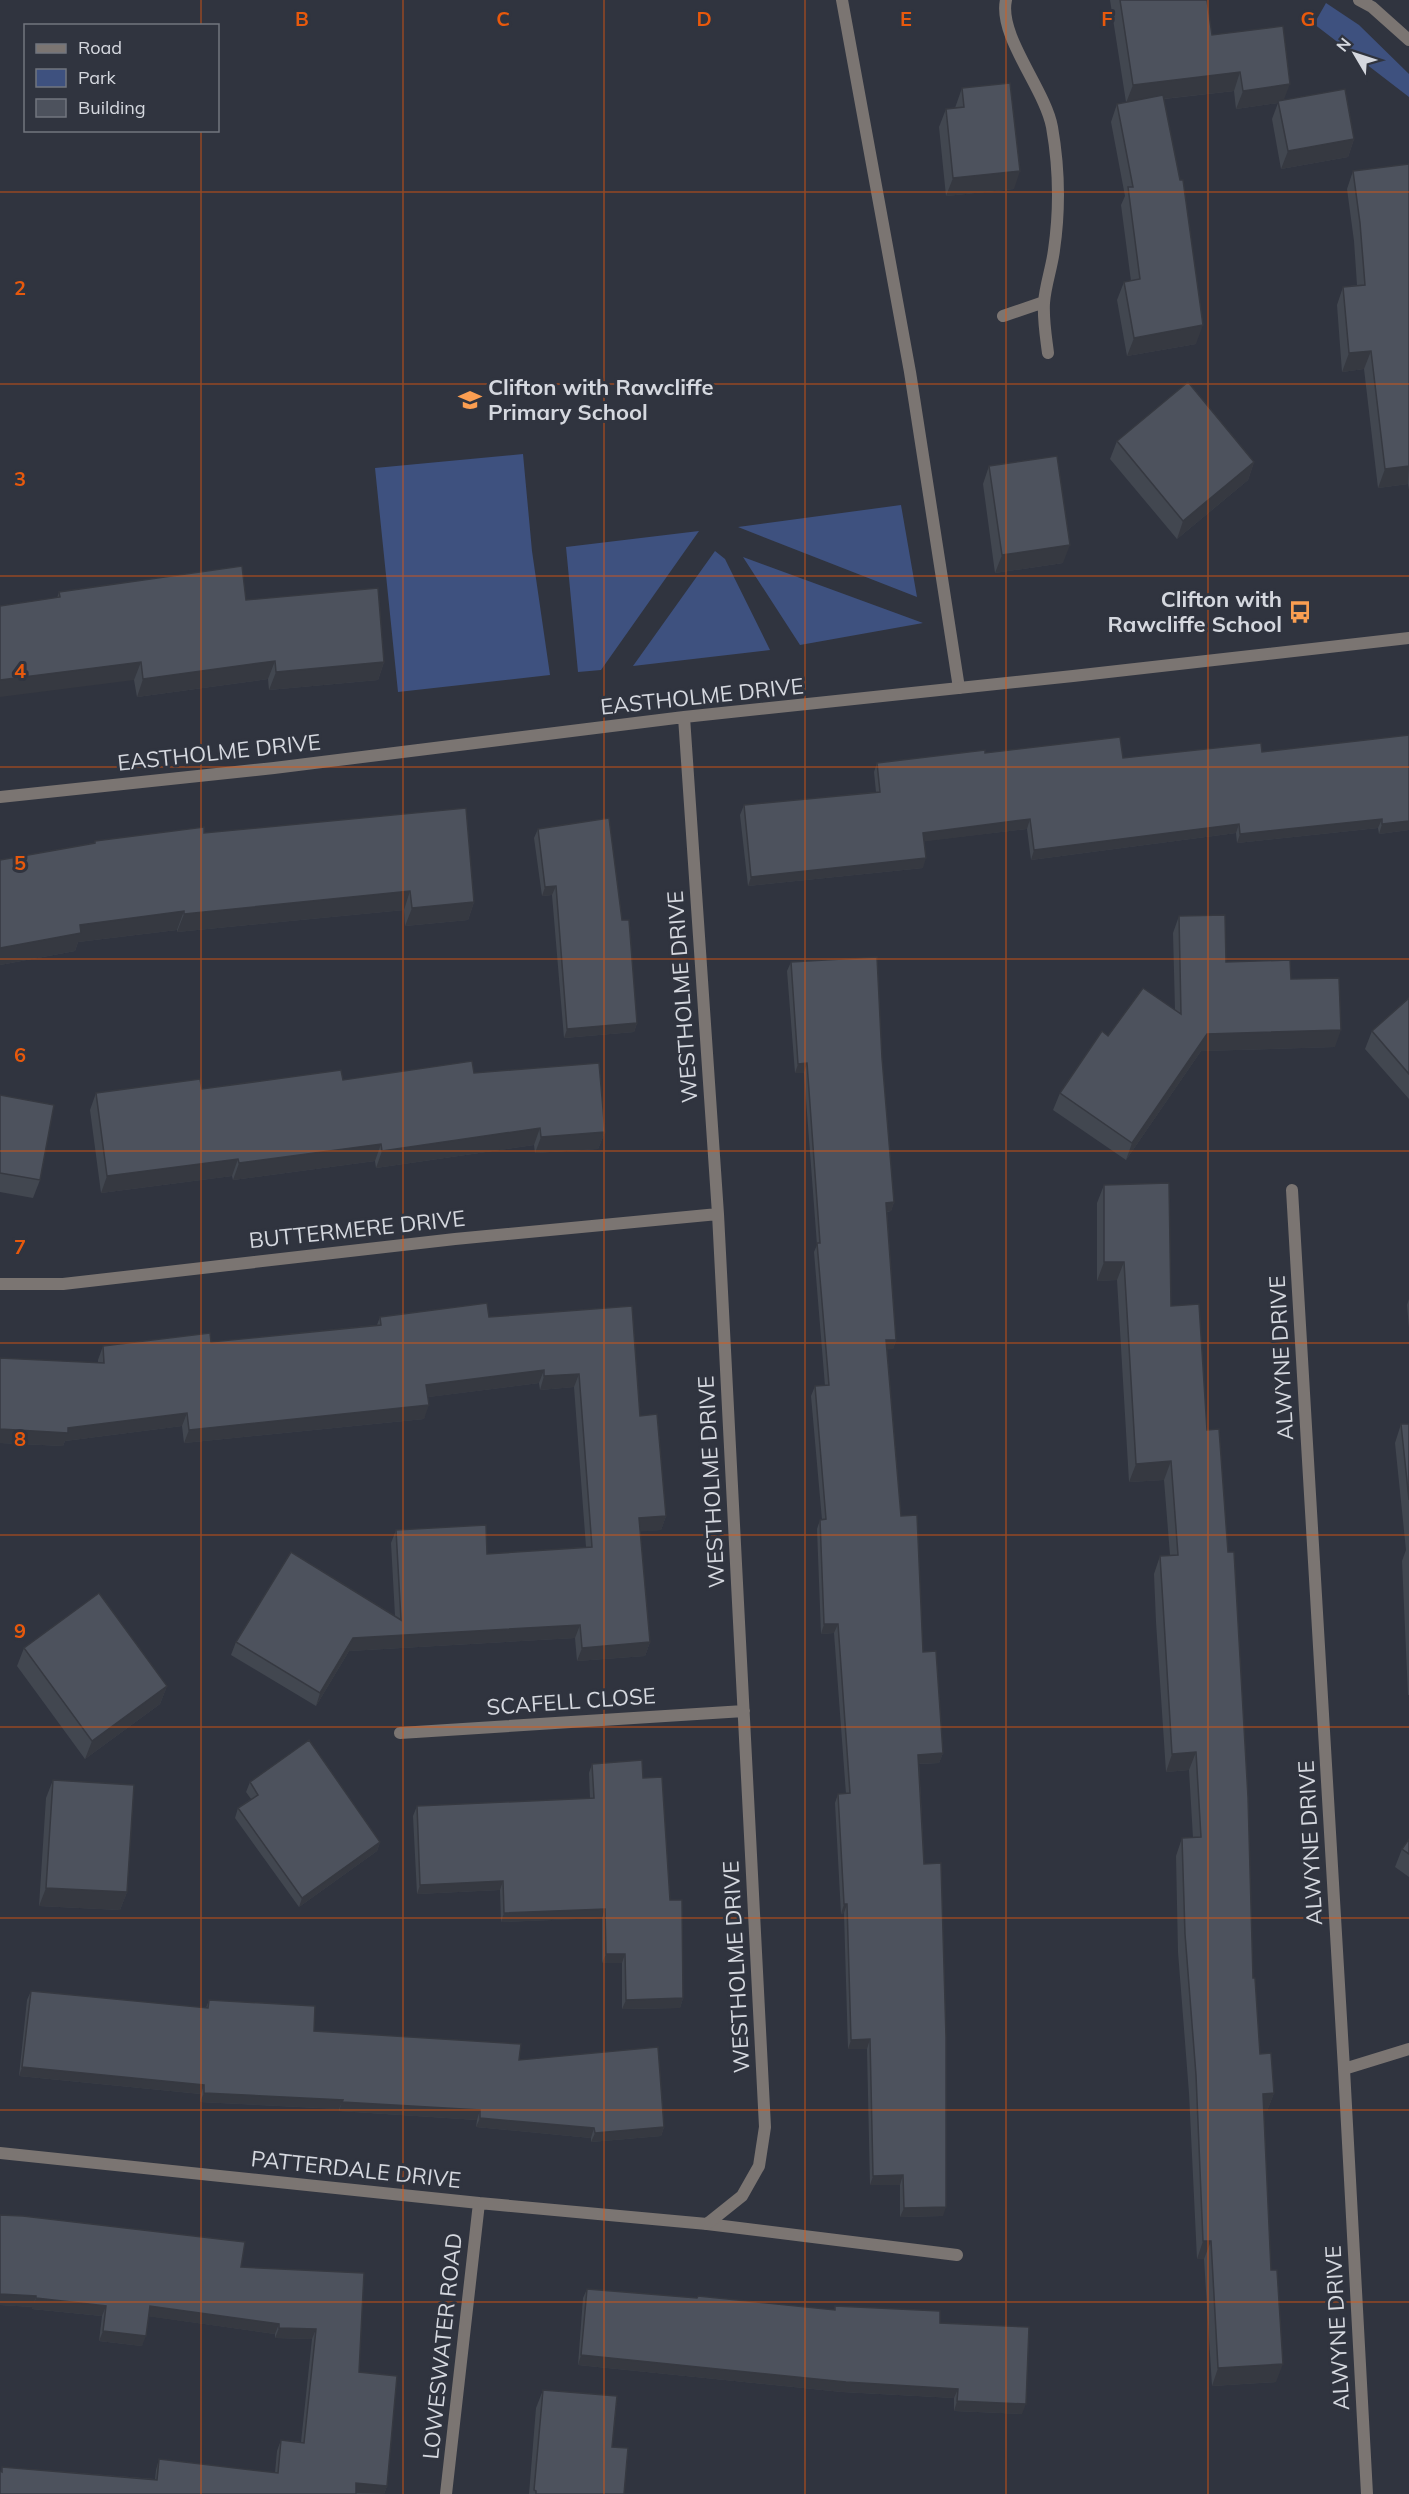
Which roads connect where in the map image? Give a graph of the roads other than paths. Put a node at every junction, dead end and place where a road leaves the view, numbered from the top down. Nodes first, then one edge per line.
1 (842, 0) edge
2 (1006, 0) edge
3 (1359, 0) edge
4 (1409, 40) edge
5 (1044, 303) junction
6 (1003, 316) dead end
7 (1048, 354) dead end
8 (1409, 638) edge
9 (959, 688) junction
10 (684, 717) junction
11 (0, 797) edge
12 (1292, 1190) dead end
13 (718, 1214) junction
14 (0, 1284) edge
15 (744, 1711) junction
16 (400, 1733) dead end
17 (1409, 2049) edge
18 (1344, 2069) junction
19 (0, 2153) edge
20 (479, 2203) junction
21 (707, 2224) junction
22 (957, 2255) dead end
23 (447, 2494) edge
24 (1367, 2494) edge

1 - 9 street
2 - 5 street
3 - 4 street
5 - 6 street
5 - 7 street
8 - 9 street, EASTHOLME DRIVE
9 - 10 street, EASTHOLME DRIVE
10 - 11 street, EASTHOLME DRIVE
10 - 13 street, WESTHOLME DRIVE
12 - 18 street, ALWYNE DRIVE
13 - 14 street, BUTTERMERE DRIVE
13 - 15 street, WESTHOLME DRIVE
15 - 16 street, SCAFELL CLOSE
15 - 21 street, WESTHOLME DRIVE
17 - 18 street
18 - 24 street, ALWYNE DRIVE
19 - 20 street, PATTERDALE DRIVE
20 - 21 street, PATTERDALE DRIVE
20 - 23 street, LOWESWATER ROAD
21 - 22 street, PATTERDALE DRIVE

